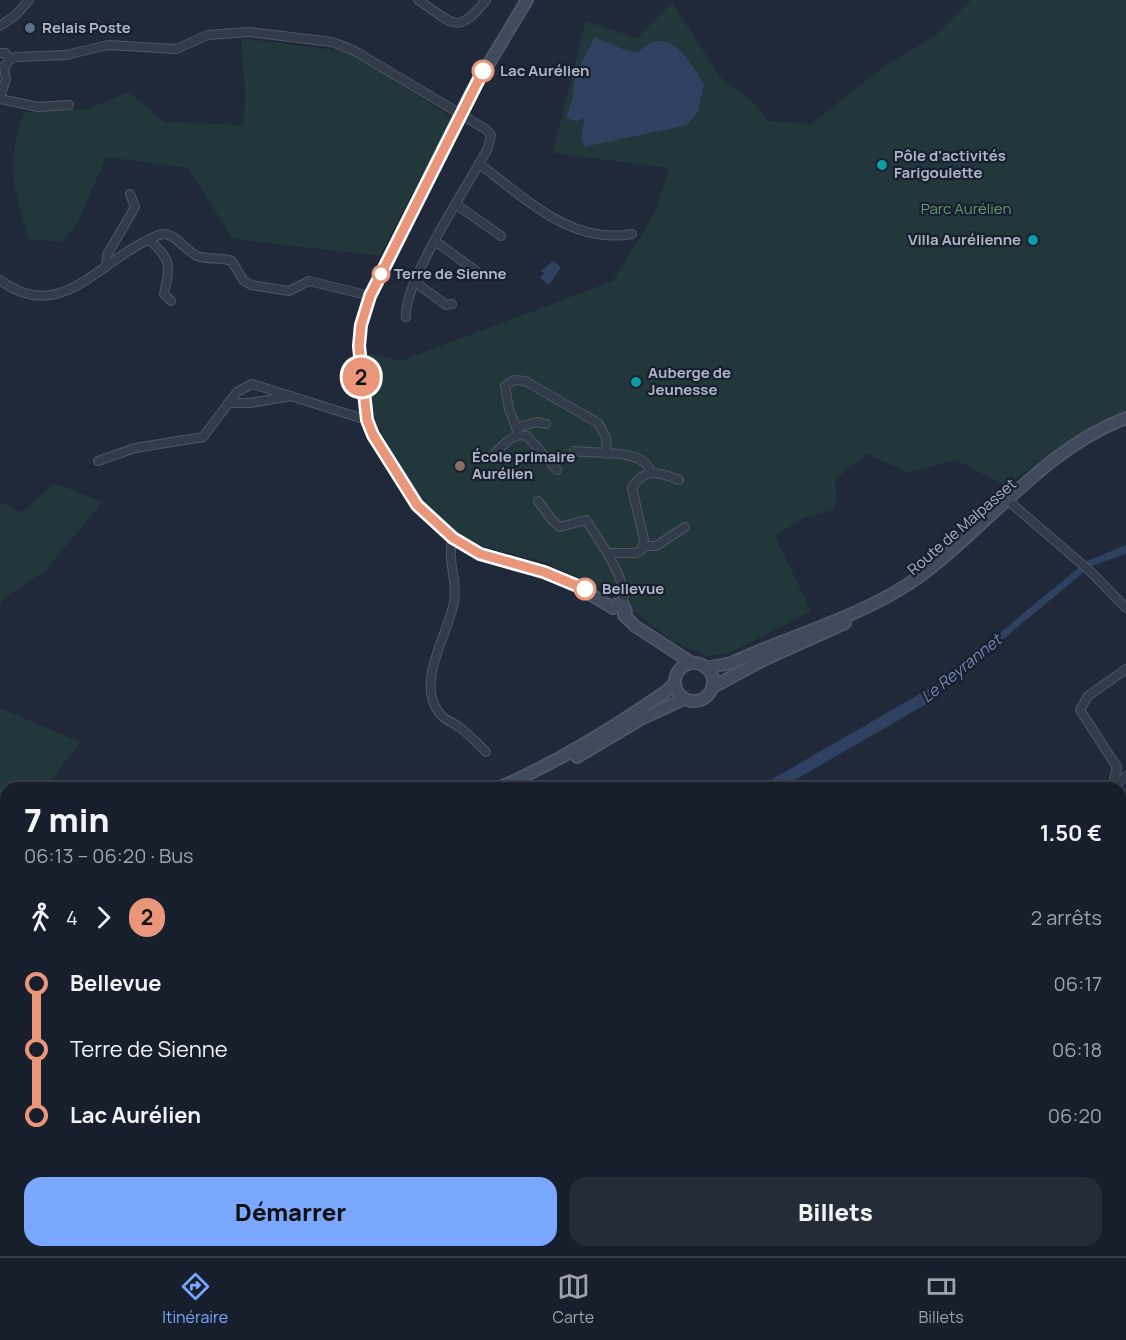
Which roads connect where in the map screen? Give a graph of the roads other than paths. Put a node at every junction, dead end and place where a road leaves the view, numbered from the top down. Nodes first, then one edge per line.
1 (29, 0) edge
2 (418, 0) edge
3 (486, 0) edge
4 (527, 0) edge
5 (0, 26) edge
6 (1, 50) edge
7 (4, 64) edge
8 (0, 98) edge
9 (69, 105) dead end
10 (460, 116) junction
11 (479, 164) junction
12 (130, 194) dead end
13 (457, 205) junction
14 (632, 234) dead end
15 (501, 236) dead end
16 (149, 240) junction
17 (435, 241) junction
18 (106, 267) junction
19 (476, 271) dead end
20 (0, 280) edge
21 (415, 282) junction
22 (370, 296) junction
23 (171, 301) dead end
24 (452, 304) dead end
25 (406, 317) dead end
26 (293, 396) junction
27 (228, 403) junction
28 (1126, 417) edge
29 (367, 420) junction
30 (546, 424) dead end
31 (1126, 424) edge
32 (518, 431) junction
33 (574, 451) dead end
34 (495, 453) dead end
35 (607, 454) junction
36 (98, 461) dead end
37 (557, 470) dead end
38 (650, 472) junction
39 (679, 480) dead end
40 (538, 501) dead end
41 (1012, 504) junction
42 (685, 527) dead end
43 (453, 538) junction
44 (643, 546) junction
45 (608, 553) junction
46 (1126, 608) edge
47 (620, 609) junction
48 (661, 642) junction
49 (692, 663) junction
50 (706, 668) junction
51 (1126, 669) edge
52 (675, 679) junction
53 (713, 687) junction
54 (684, 699) junction
55 (486, 752) dead end
56 (511, 782) edge
57 (527, 782) edge
58 (1113, 782) edge

1 - 5 street
2 - 3 street
4 - 10 main road
6 - 7 street
7 - 8 street
7 - 10 street
8 - 9 street
10 - 11 street
10 - 22 main road
11 - 13 street
11 - 14 street
12 - 18 street
13 - 15 street
13 - 17 street
16 - 18 street
16 - 22 street
16 - 23 street
17 - 19 street
17 - 21 street
18 - 20 street
21 - 24 street
21 - 25 street
22 - 29 main road
26 - 27 street
26 - 27 street
26 - 29 street
27 - 36 street
28 - 50 main road, Route de Malpasset
29 - 43 main road
30 - 32 street
31 - 41 main road, Route de Malpasset
32 - 34 street
32 - 35 street
32 - 37 street
33 - 35 street
35 - 38 street
38 - 39 street
38 - 44 street
40 - 45 street
41 - 46 street
41 - 53 main road, Route de Malpasset
42 - 44 street
43 - 47 main road
43 - 55 street
44 - 45 street
45 - 47 street
47 - 48 main road
48 - 49 main road
48 - 52 main road
49 - 50 main road
49 - 52 main road
50 - 53 main road
51 - 58 street
52 - 54 main road
52 - 56 main road
53 - 54 main road
54 - 57 main road

